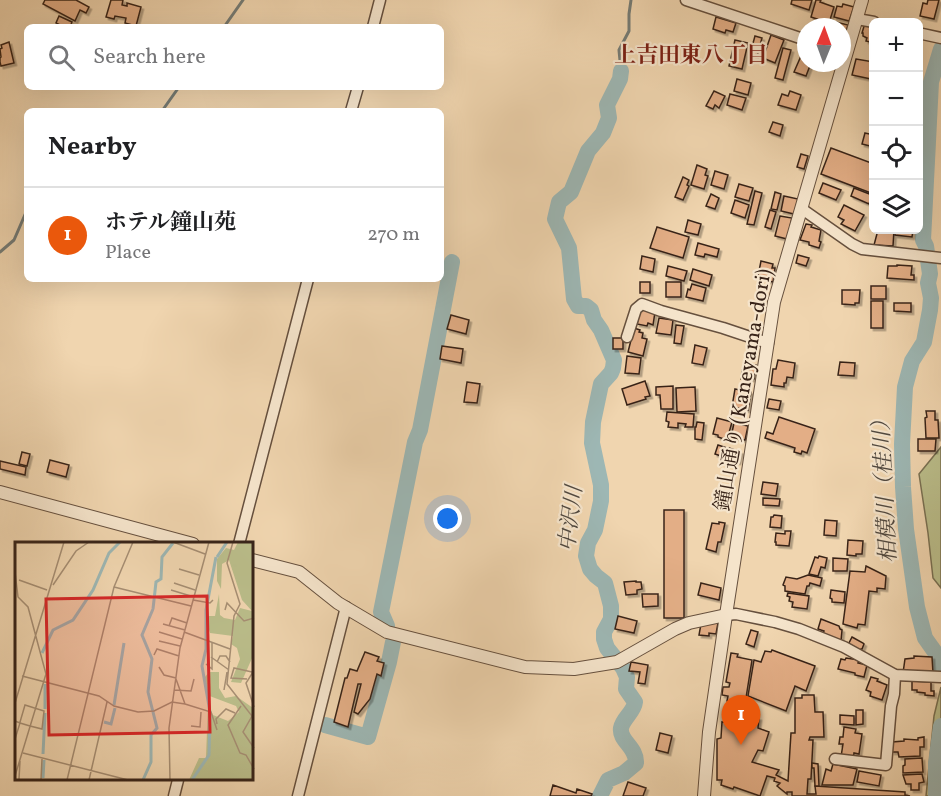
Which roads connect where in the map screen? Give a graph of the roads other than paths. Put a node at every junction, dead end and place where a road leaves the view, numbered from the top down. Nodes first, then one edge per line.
1 (380, 0) edge
2 (686, 0) edge
3 (862, 0) edge
4 (857, 19) junction
5 (869, 21) edge
6 (374, 24) edge
7 (851, 36) edge
8 (797, 37) edge
9 (840, 72) edge
10 (357, 90) edge
11 (352, 108) edge
12 (802, 209) junction
13 (936, 257) edge
14 (307, 282) edge
15 (627, 337) dead end
16 (768, 343) junction
17 (0, 492) edge
18 (186, 542) edge
19 (240, 542) edge
20 (254, 561) edge
21 (346, 608) junction
22 (726, 615) junction
23 (895, 675) junction
24 (937, 677) edge
25 (835, 759) dead end
26 (178, 781) edge
27 (174, 796) edge
28 (298, 796) edge
29 (704, 796) edge

1 - 6 street
2 - 8 street
3 - 4 street, 鐘山通り (Kaneyama-dori)
4 - 5 street
4 - 7 street, 鐘山通り (Kaneyama-dori)
9 - 12 street, 鐘山通り (Kaneyama-dori)
10 - 11 street
12 - 13 street
12 - 16 street, 鐘山通り (Kaneyama-dori)
14 - 19 street
15 - 16 street
16 - 22 street, 鐘山通り (Kaneyama-dori)
17 - 18 street
20 - 21 street
21 - 22 street
21 - 28 street
22 - 23 street
22 - 29 street, 鐘山通り (Kaneyama-dori)
23 - 24 street
23 - 25 street
26 - 27 street

